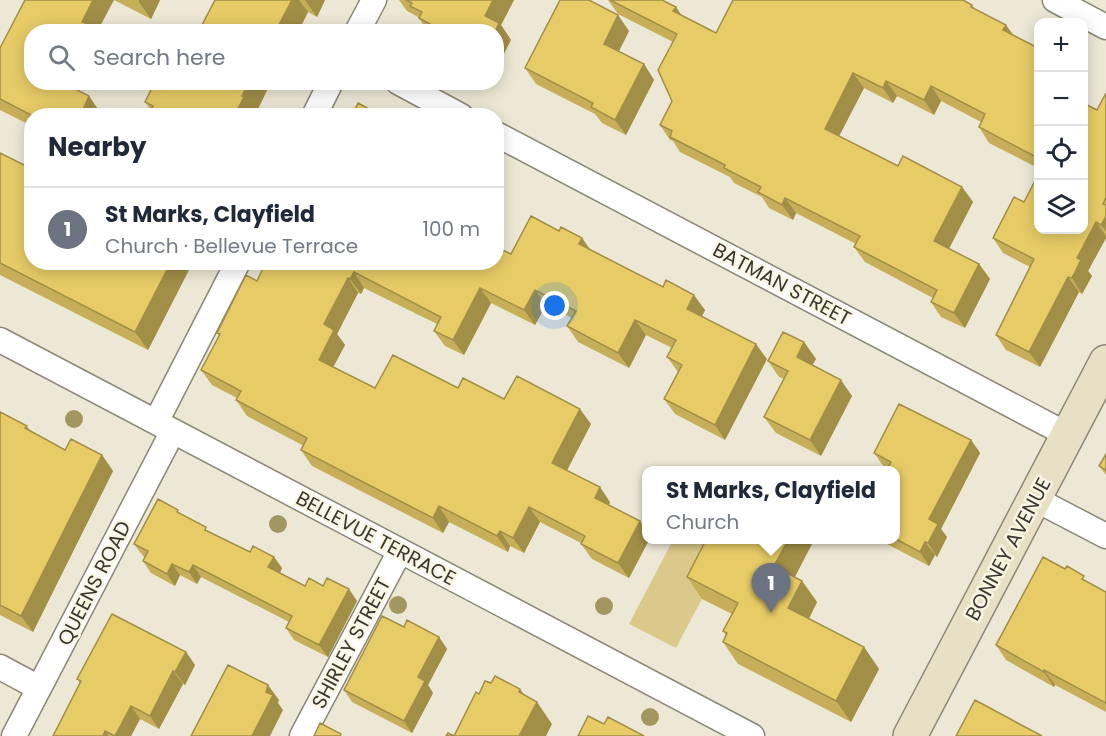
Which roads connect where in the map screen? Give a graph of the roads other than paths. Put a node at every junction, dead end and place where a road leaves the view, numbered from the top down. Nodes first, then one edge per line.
1 (374, 0) edge
2 (1055, 0) edge
3 (361, 24) edge
4 (1106, 27) edge
5 (327, 90) edge
6 (413, 90) edge
7 (318, 108) edge
8 (446, 108) edge
9 (504, 138) edge
10 (234, 270) edge
11 (0, 340) edge
12 (1106, 362) edge
13 (164, 426) junction
14 (1068, 435) junction
15 (1035, 499) junction
16 (1106, 536) edge
17 (400, 551) junction
18 (0, 667) edge
19 (39, 688) junction
20 (15, 736) edge
21 (302, 736) edge
22 (752, 736) edge
23 (910, 736) edge

1 - 3 street
2 - 4 street
5 - 7 street
6 - 8 street
9 - 14 street, BATMAN STREET
10 - 13 street, QUEENS ROAD
11 - 13 street, BELLEVUE TERRACE
12 - 14 street, BONNEY AVENUE
13 - 17 street, BELLEVUE TERRACE
13 - 19 street, QUEENS ROAD
14 - 15 street, BONNEY AVENUE
15 - 16 street
15 - 23 street, BONNEY AVENUE
17 - 21 street, SHIRLEY STREET
17 - 22 street, BELLEVUE TERRACE
18 - 19 street
19 - 20 street, QUEENS ROAD

